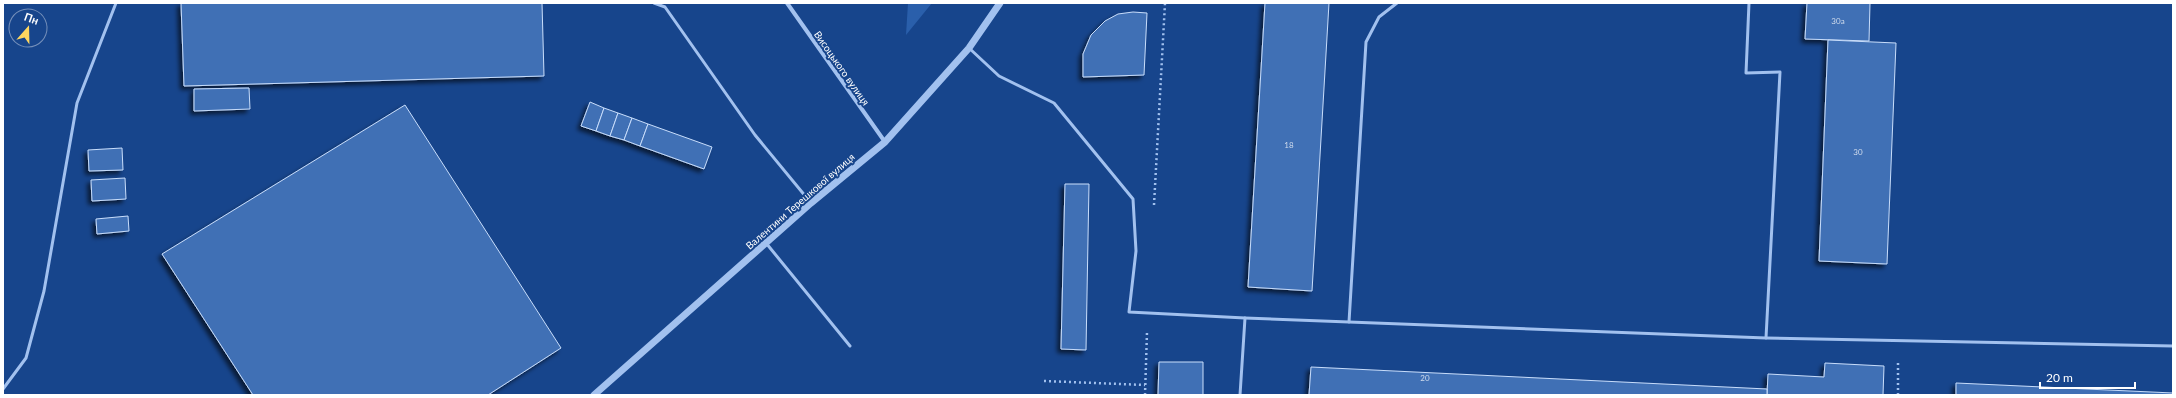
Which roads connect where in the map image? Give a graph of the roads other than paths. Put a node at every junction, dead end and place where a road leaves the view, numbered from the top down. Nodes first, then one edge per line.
1 (116, 3) edge
2 (654, 3) edge
3 (787, 3) edge
4 (1000, 3) edge
5 (1397, 3) edge
6 (1749, 3) edge
7 (969, 48) junction
8 (885, 142) junction
9 (811, 203) junction
10 (766, 243) junction
11 (1244, 318) junction
12 (1349, 322) junction
13 (1766, 338) junction
14 (850, 346) dead end
15 (2173, 346) edge
16 (3, 389) edge
17 (594, 395) edge
18 (1240, 395) edge

1 - 16 lane
2 - 9 lane
3 - 8 street, Висоцького вулиця
4 - 7 street, Валентини Терешкової вулиця
5 - 12 lane
6 - 13 lane
7 - 8 street, Валентини Терешкової вулиця
7 - 11 lane
8 - 9 street, Валентини Терешкової вулиця
9 - 10 street, Валентини Терешкової вулиця
10 - 14 lane
10 - 17 street, Валентини Терешкової вулиця
11 - 12 lane
11 - 18 lane
12 - 13 lane
13 - 15 lane

